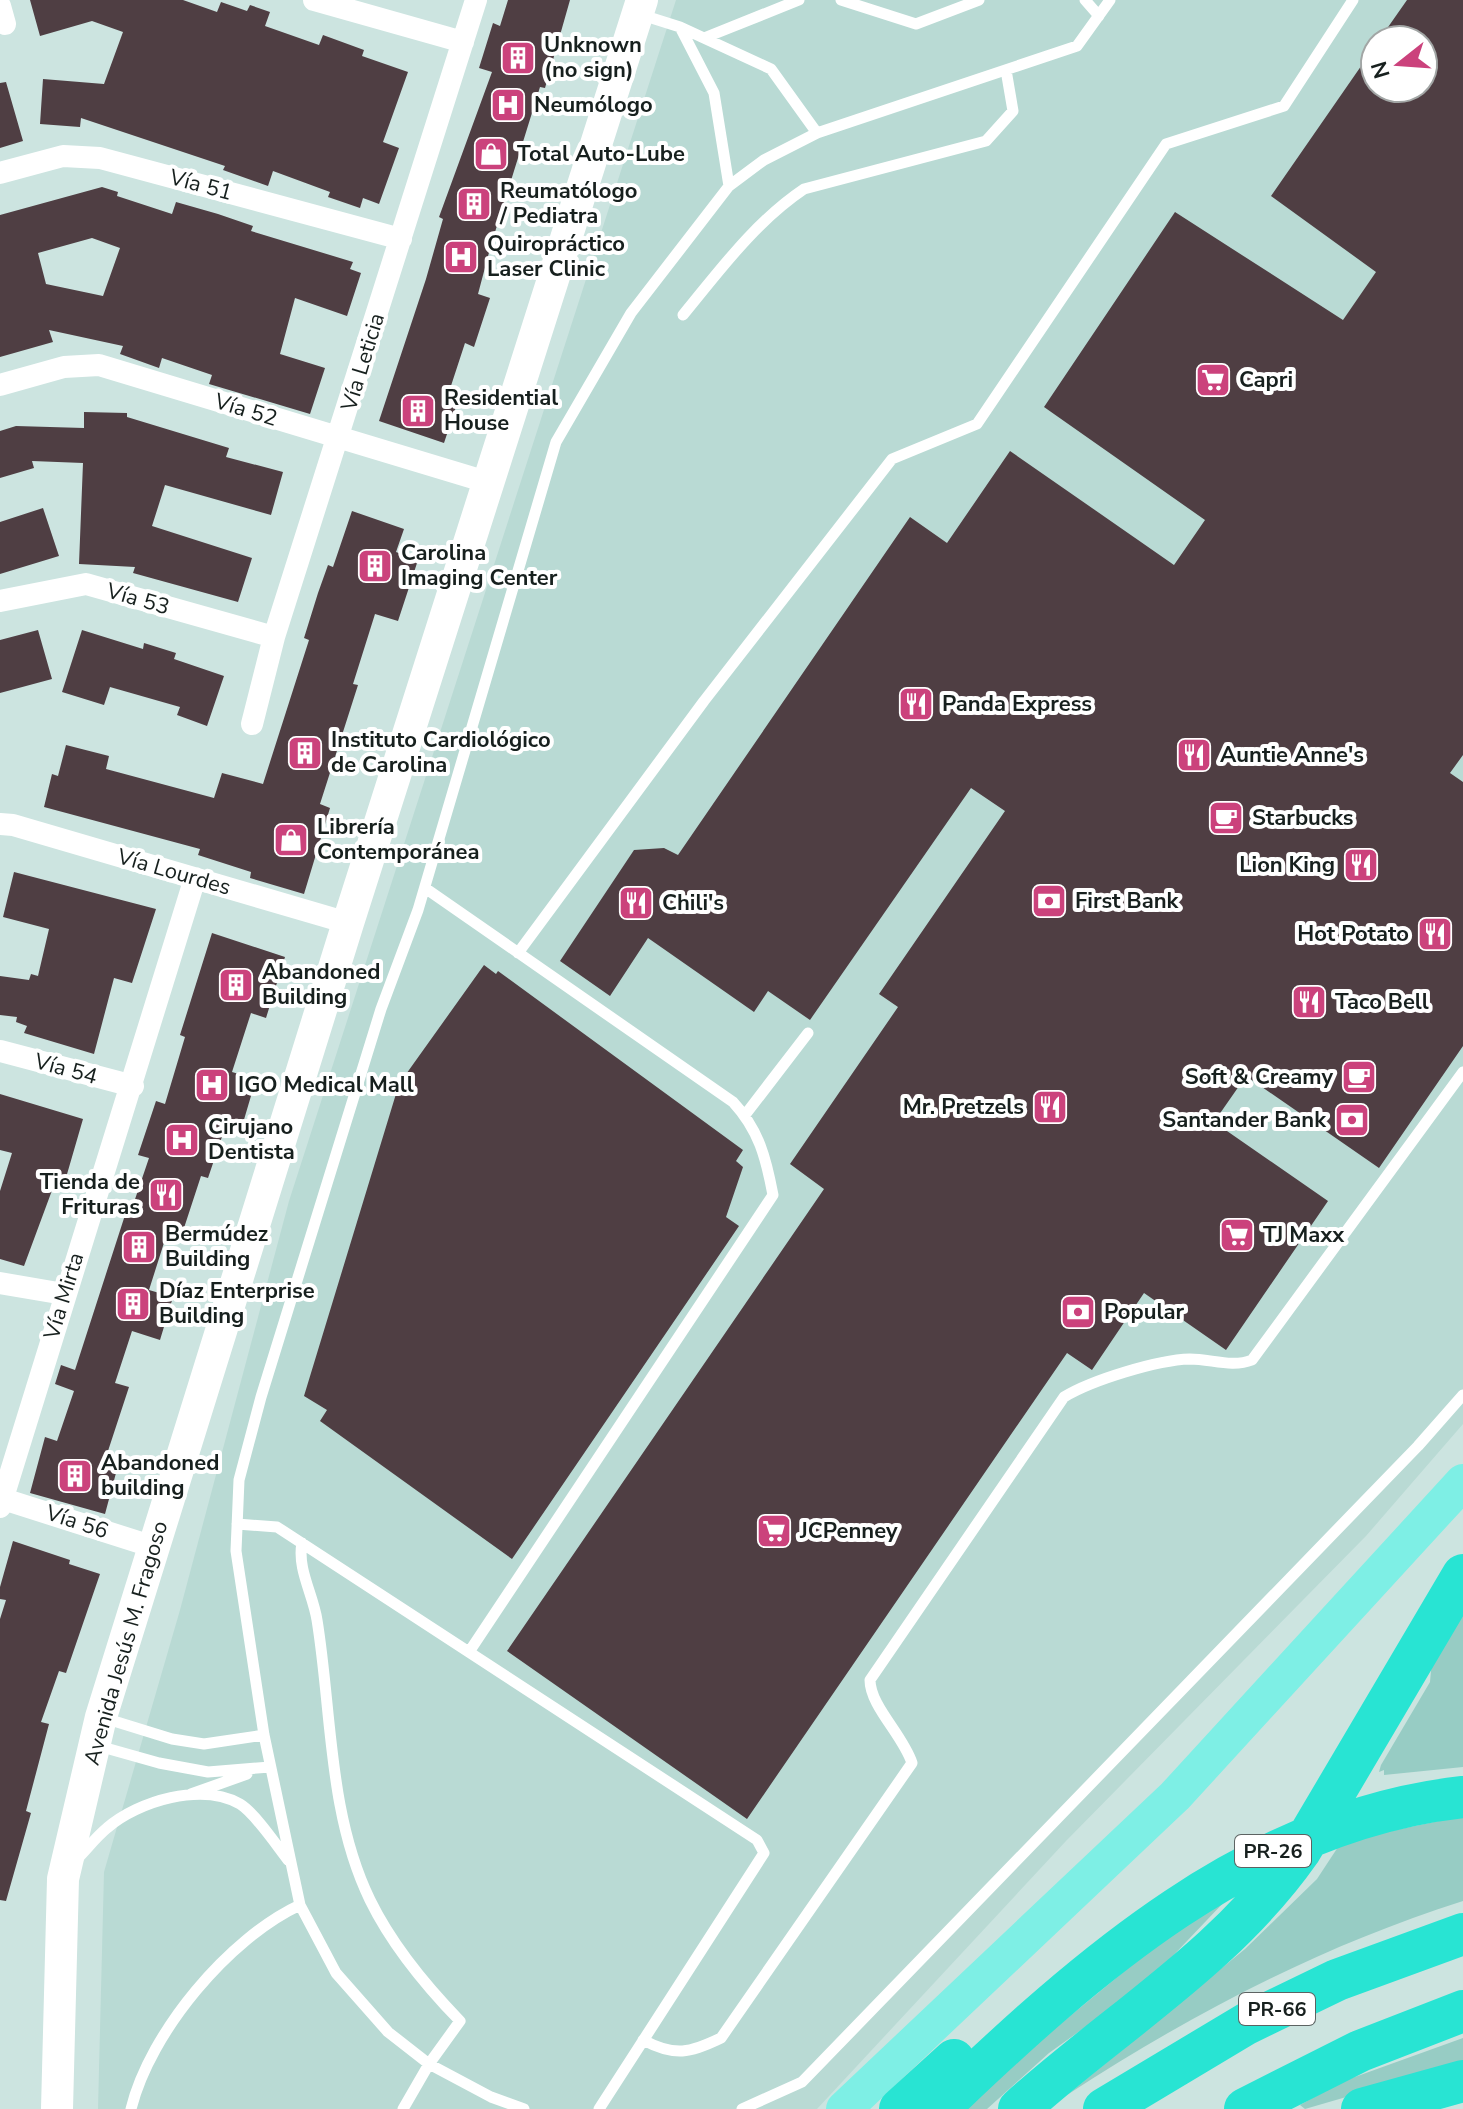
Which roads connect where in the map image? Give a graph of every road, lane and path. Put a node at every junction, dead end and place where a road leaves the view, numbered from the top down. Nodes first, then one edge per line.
1 (314, 0) edge
2 (476, 0) edge
3 (799, 0) edge
4 (841, 0) edge
5 (979, 0) edge
6 (1085, 0) edge
7 (1110, 0) edge
8 (1353, 0) edge
9 (640, 7) edge
10 (1099, 16) junction
11 (680, 27) junction
12 (704, 38) junction
13 (463, 42) junction
14 (1006, 70) junction
15 (817, 133) junction
16 (0, 173) edge
17 (729, 186) junction
18 (401, 239) junction
19 (683, 315) dead end
20 (0, 385) edge
21 (338, 438) junction
22 (490, 483) junction
23 (0, 601) edge
24 (274, 637) junction
25 (252, 724) dead end
26 (0, 824) edge
27 (195, 878) junction
28 (425, 888) junction
29 (348, 923) junction
30 (518, 953) junction
31 (808, 1033) dead end
32 (0, 1051) edge
33 (1463, 1072) edge
34 (133, 1086) junction
35 (745, 1115) junction
36 (0, 1283) edge
37 (64, 1294) junction
38 (1463, 1395) edge
39 (1463, 1482) edge
40 (1, 1501) edge
41 (237, 1524) junction
42 (302, 1543) junction
43 (154, 1547) junction
44 (1463, 1575) edge
45 (469, 1652) junction
46 (98, 1731) junction
47 (264, 1735) junction
48 (178, 1767) junction
49 (270, 1767) junction
50 (216, 1783) junction
51 (184, 1797) junction
52 (1463, 1797) edge
53 (241, 1804) junction
54 (291, 1864) junction
55 (65, 1872) junction
56 (300, 1905) junction
57 (1463, 1934) edge
58 (1068, 1993) junction
59 (1463, 2011) edge
60 (643, 2040) junction
61 (429, 2064) junction
62 (1463, 2081) edge
63 (491, 2097) junction
64 (132, 2107) edge
65 (57, 2109) edge
66 (403, 2109) edge
67 (483, 2109) edge
68 (524, 2109) edge
69 (599, 2109) edge
70 (742, 2109) edge
71 (844, 2109) edge
72 (900, 2109) edge
73 (938, 2109) edge
74 (1019, 2109) edge
75 (1104, 2109) edge
76 (1245, 2109) edge
77 (1362, 2109) edge

1 - 13 street
2 - 13 street, Vía Leticia
3 - 12 lane
4 - 5 lane
6 - 10 lane
7 - 10 lane
8 - 30 lane
9 - 11 lane
9 - 22 street, Avenida Jesús M. Fragoso
10 - 14 lane
11 - 12 lane
11 - 17 lane
12 - 15 lane
13 - 18 street, Vía Leticia
14 - 15 lane
14 - 19 lane
15 - 17 lane
16 - 18 street, Vía 51
17 - 28 lane
18 - 21 street, Vía Leticia
20 - 21 street, Vía 52
21 - 22 street, Vía 52
21 - 24 street, Vía Leticia
22 - 29 street, Avenida Jesús M. Fragoso
23 - 24 street, Vía 53
24 - 25 street, Vía Leticia
26 - 27 street, Vía Lourdes
27 - 29 street, Vía Lourdes
27 - 34 street, Vía Mirta
28 - 30 lane
28 - 41 lane
29 - 43 street, Avenida Jesús M. Fragoso
30 - 35 lane
31 - 35 lane
32 - 34 street, Vía 54
33 - 60 lane
34 - 37 street, Vía Mirta
35 - 45 lane
36 - 37 street
37 - 40 street, Vía Mirta
38 - 70 lane
39 - 71 main road
40 - 43 street, Vía 56
41 - 42 lane
41 - 47 lane
42 - 45 lane
42 - 61 lane
43 - 46 street, Avenida Jesús M. Fragoso
44 - 74 highway
45 - 60 lane
46 - 47 lane
46 - 48 lane
46 - 55 street, Avenida Jesús M. Fragoso
47 - 49 lane
48 - 49 lane
48 - 50 lane
49 - 50 lane
49 - 54 lane
50 - 51 lane
50 - 53 lane
51 - 53 lane
51 - 55 lane
52 - 58 highway, PR-26
53 - 54 lane
54 - 56 lane
55 - 65 street, Avenida Jesús M. Fragoso
56 - 61 lane
56 - 64 lane
57 - 75 highway, PR-66
58 - 72 highway
58 - 73 highway, PR-26
59 - 76 highway
60 - 69 lane
61 - 63 lane
61 - 66 lane
62 - 77 highway
63 - 67 lane
63 - 68 lane

